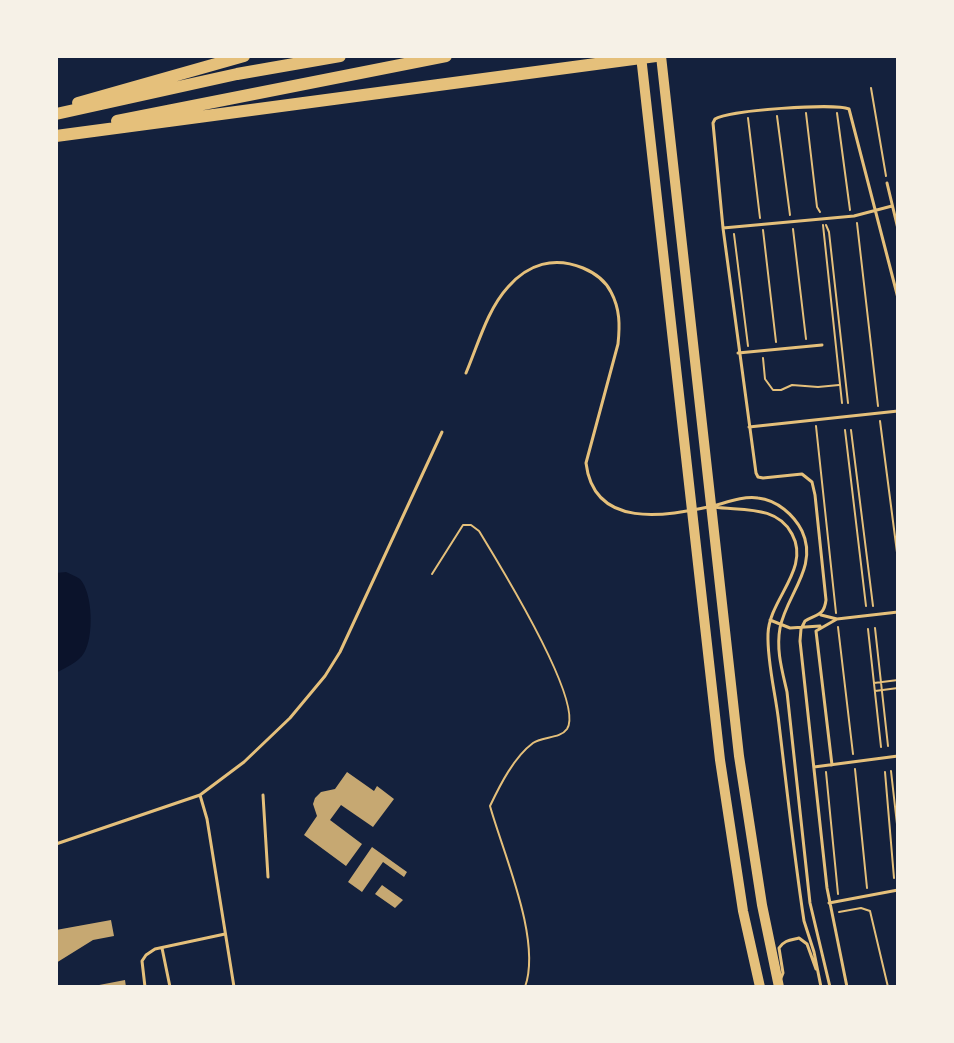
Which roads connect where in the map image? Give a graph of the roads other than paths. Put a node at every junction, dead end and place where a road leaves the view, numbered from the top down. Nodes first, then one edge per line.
1 (244, 56) edge
2 (340, 56) edge
3 (446, 56) edge
4 (656, 56) edge
5 (660, 56) edge
6 (641, 57) edge
7 (56, 110) edge
8 (56, 114) edge
9 (56, 135) edge
10 (887, 183) road end
11 (892, 206) junction
12 (874, 210) junction
13 (723, 228) junction
14 (898, 229) edge
15 (898, 298) edge
16 (822, 345) dead end
17 (738, 353) junction
18 (466, 373) dead end
19 (898, 410) edge
20 (749, 427) junction
21 (442, 432) dead end
22 (711, 506) junction
23 (692, 509) junction
24 (898, 612) edge
25 (821, 615) junction
26 (837, 619) junction
27 (770, 620) junction
28 (780, 626) junction
29 (820, 626) junction
30 (801, 629) junction
31 (898, 756) edge
32 (832, 765) junction
33 (814, 767) junction
34 (200, 795) junction
35 (263, 795) dead end
36 (56, 844) edge
37 (268, 877) dead end
38 (898, 890) edge
39 (829, 903) junction
40 (226, 934) junction
41 (162, 948) junction
42 (819, 979) junction
43 (779, 985) edge
44 (146, 987) edge
45 (170, 987) edge
46 (234, 987) edge
47 (760, 987) edge
48 (821, 987) edge
49 (830, 987) edge
50 (847, 987) edge

1 - 7 highway
2 - 8 highway
3 - 9 highway
4 - 6 highway
5 - 22 main road
6 - 9 highway
6 - 23 main road
10 - 11 lane
11 - 12 lane
11 - 14 lane
12 - 13 lane
12 - 13 lane
12 - 15 lane
13 - 17 lane
16 - 17 lane
17 - 20 lane
18 - 23 lane
19 - 20 lane
20 - 25 lane
21 - 34 lane
22 - 23 lane
22 - 27 lane
22 - 28 lane
22 - 43 main road
23 - 47 main road
24 - 26 lane
25 - 26 lane
25 - 30 lane
26 - 29 lane
27 - 28 lane
27 - 42 lane
28 - 30 lane
28 - 49 lane
29 - 30 lane
29 - 32 lane
30 - 33 lane
31 - 32 lane
32 - 33 lane
33 - 39 lane
34 - 36 lane
34 - 40 lane
35 - 37 lane
38 - 39 lane
39 - 50 lane
40 - 41 lane
40 - 46 lane
41 - 44 lane
41 - 45 lane
42 - 43 lane
42 - 48 lane

